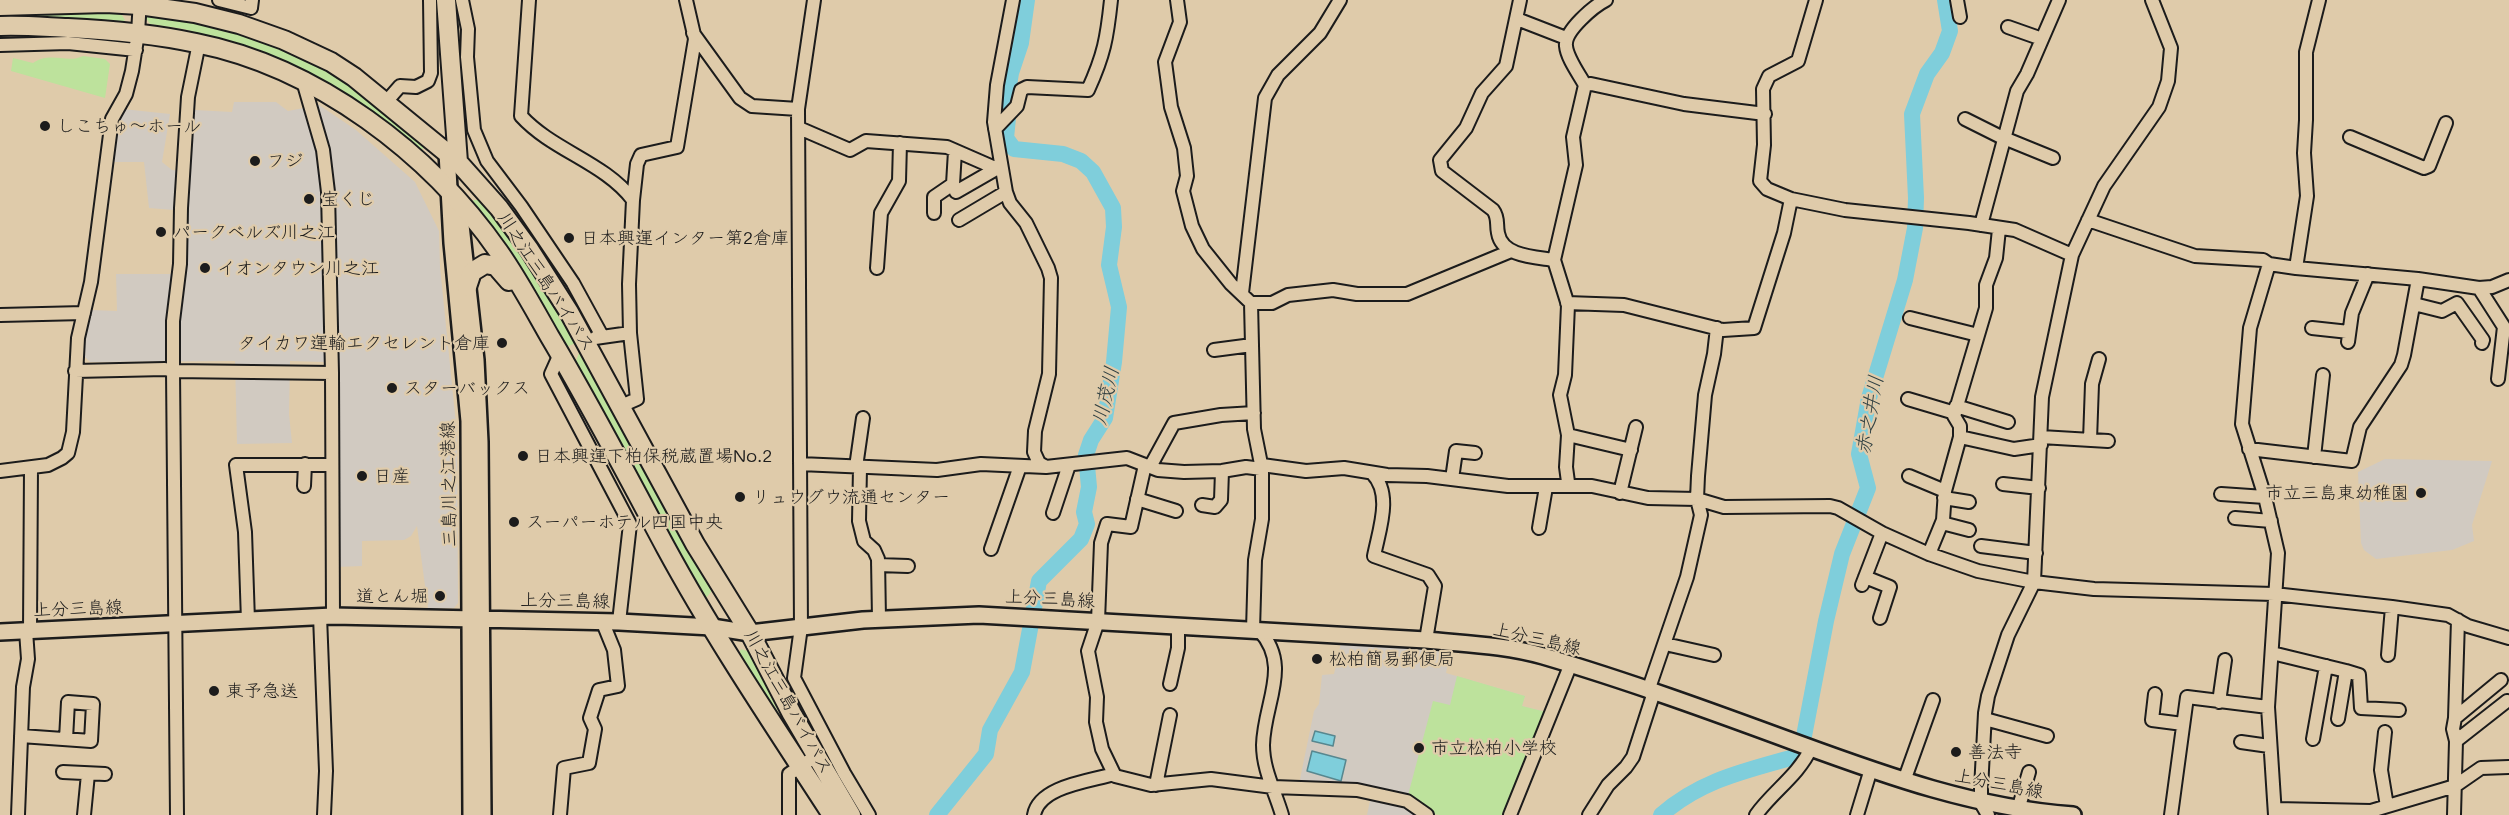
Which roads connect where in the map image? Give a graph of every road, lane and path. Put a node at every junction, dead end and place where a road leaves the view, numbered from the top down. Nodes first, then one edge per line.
1 (219, 0) edge
2 (252, 0) edge
3 (429, 0) edge
4 (445, 0) edge
5 (462, 0) edge
6 (530, 0) edge
7 (686, 0) edge
8 (814, 0) edge
9 (1013, 0) edge
10 (1111, 0) edge
11 (1176, 0) edge
12 (1340, 0) edge
13 (1520, 0) edge
14 (1606, 0) edge
15 (1816, 0) edge
16 (1957, 0) edge
17 (2059, 0) edge
18 (2152, 0) edge
19 (2319, 0) edge
20 (25, 2) edge
21 (91, 2) edge
22 (140, 3) edge
23 (0, 6) edge
24 (1960, 17) dead end
25 (1517, 20) junction
26 (0, 26) edge
27 (2008, 27) dead end
28 (693, 33) junction
29 (1566, 38) junction
30 (2042, 39) junction
31 (137, 42) junction
32 (199, 43) junction
33 (0, 45) edge
34 (303, 81) junction
35 (1585, 85) junction
36 (386, 102) junction
37 (798, 109) junction
38 (1765, 114) junction
39 (1965, 119) dead end
40 (2446, 123) dead end
41 (799, 128) junction
42 (995, 129) junction
43 (2350, 137) dead end
44 (2005, 138) junction
45 (900, 143) junction
46 (955, 151) junction
47 (452, 157) junction
48 (2053, 158) dead end
49 (999, 170) junction
50 (956, 192) dead end
51 (1006, 192) junction
52 (453, 196) junction
53 (1791, 199) junction
54 (633, 200) junction
55 (934, 213) dead end
56 (959, 220) dead end
57 (2088, 220) junction
58 (1981, 225) junction
59 (2000, 229) junction
60 (1511, 251) junction
61 (2072, 255) junction
62 (1554, 260) junction
63 (2269, 264) junction
64 (877, 268) dead end
65 (2296, 268) junction
66 (2368, 274) junction
67 (2418, 279) junction
68 (2509, 280) edge
69 (467, 287) junction
70 (2479, 288) junction
71 (1247, 298) junction
72 (1567, 303) junction
73 (2414, 304) junction
74 (84, 313) junction
75 (0, 315) edge
76 (1911, 318) dead end
77 (1717, 328) junction
78 (2313, 328) dead end
79 (630, 333) junction
80 (1978, 335) junction
81 (594, 339) junction
82 (2482, 343) dead end
83 (1252, 345) junction
84 (1214, 350) dead end
85 (560, 354) junction
86 (2098, 359) dead end
87 (75, 371) junction
88 (173, 371) junction
89 (332, 373) junction
90 (2323, 375) dead end
91 (2498, 379) dead end
92 (1908, 399) dead end
93 (621, 406) junction
94 (1956, 409) junction
95 (1254, 413) junction
96 (863, 418) dead end
97 (2008, 422) dead end
98 (1636, 427) dead end
99 (1568, 435) junction
100 (1960, 437) junction
101 (2090, 440) junction
102 (2041, 441) junction
103 (2108, 441) dead end
104 (2249, 449) junction
105 (1631, 450) junction
106 (1475, 453) dead end
107 (2313, 457) junction
108 (305, 464) junction
109 (800, 464) junction
110 (332, 465) junction
111 (1069, 465) junction
112 (1020, 466) junction
113 (1147, 466) junction
114 (858, 467) junction
115 (1046, 467) junction
116 (1262, 467) junction
117 (31, 468) junction
118 (0, 471) edge
119 (1222, 471) junction
120 (1372, 473) junction
121 (1909, 476) dead end
122 (1452, 478) junction
123 (2003, 483) dead end
124 (304, 486) dead end
125 (1571, 486) junction
126 (1545, 487) junction
127 (2039, 488) junction
128 (1620, 493) junction
129 (2221, 494) dead end
130 (1945, 495) junction
131 (2265, 496) junction
132 (1137, 499) junction
133 (1697, 499) junction
134 (1969, 502) dead end
135 (1202, 505) dead end
136 (1176, 511) dead end
137 (1053, 513) dead end
138 (2235, 518) dead end
139 (2271, 521) junction
140 (1942, 523) junction
141 (1539, 528) dead end
142 (1969, 530) dead end
143 (1882, 533) junction
144 (1981, 546) dead end
145 (991, 549) dead end
146 (1929, 554) junction
147 (2036, 554) junction
148 (878, 565) junction
149 (908, 566) dead end
150 (2034, 582) junction
151 (2274, 594) junction
152 (2392, 607) junction
153 (326, 616) junction
154 (477, 618) junction
155 (1880, 618) dead end
156 (879, 619) junction
157 (2458, 620) junction
158 (248, 621) junction
159 (1098, 621) junction
160 (619, 622) junction
161 (603, 623) junction
162 (176, 625) junction
163 (1178, 626) junction
164 (712, 627) junction
165 (801, 627) junction
166 (28, 630) junction
167 (1256, 630) junction
168 (0, 632) edge
169 (750, 633) junction
170 (2509, 638) edge
171 (1426, 640) junction
172 (1665, 644) junction
173 (2272, 653) junction
174 (1714, 655) dead end
175 (2388, 655) dead end
176 (2225, 660) dead end
177 (1570, 666) junction
178 (2326, 666) junction
179 (2346, 671) junction
180 (2501, 680) dead end
181 (1170, 684) dead end
182 (1651, 692) junction
183 (2155, 694) dead end
184 (1933, 700) dead end
185 (2508, 701) edge
186 (2219, 702) junction
187 (2268, 707) junction
188 (2399, 710) dead end
189 (1170, 715) dead end
190 (2455, 718) junction
191 (1985, 719) junction
192 (2338, 719) dead end
193 (2183, 724) junction
194 (2385, 732) dead end
195 (21, 736) junction
196 (2047, 736) dead end
197 (66, 739) dead end
198 (2313, 739) dead end
199 (2456, 741) junction
200 (2241, 742) dead end
201 (2269, 746) junction
202 (1811, 748) junction
203 (816, 756) junction
204 (801, 766) junction
205 (2509, 767) edge
206 (1871, 769) junction
207 (63, 772) dead end
208 (2029, 772) dead end
209 (88, 774) junction
210 (105, 774) dead end
211 (1114, 774) junction
212 (1904, 781) junction
213 (1156, 785) junction
214 (2455, 786) junction
215 (1273, 787) junction
216 (2394, 808) edge
217 (1985, 809) edge
218 (2018, 810) junction
219 (2276, 812) edge
220 (18, 815) edge
221 (84, 815) edge
222 (177, 815) edge
223 (324, 815) edge
224 (471, 815) edge
225 (483, 815) edge
226 (560, 815) edge
227 (789, 815) edge
228 (832, 815) edge
229 (851, 815) edge
230 (869, 815) edge
231 (1034, 815) edge
232 (1282, 815) edge
233 (1427, 815) edge
234 (1510, 815) edge
235 (1589, 815) edge
236 (1756, 815) edge
237 (1857, 815) edge
238 (2073, 815) edge
239 (2171, 815) edge
240 (2454, 815) edge

1 - 2 street
3 - 36 street
4 - 47 highway
5 - 81 street
6 - 54 street
7 - 28 street
8 - 37 street
9 - 42 street
10 - 42 street
11 - 71 street
12 - 71 street
13 - 25 street
14 - 29 street
15 - 38 street
16 - 24 street
17 - 30 street
18 - 57 street
19 - 65 street
20 - 21 highway, 川之江三島バイパス
20 - 23 highway, 川之江三島バイパス
21 - 22 highway, 川之江三島バイパス
22 - 31 street
22 - 36 highway, 川之江三島バイパス
25 - 29 street
25 - 60 street
26 - 31 highway, 川之江三島バイパス
27 - 30 street
28 - 37 street
28 - 54 street
29 - 35 street
30 - 44 street
31 - 32 highway, 川之江三島バイパス
31 - 33 street
31 - 74 street
32 - 34 highway, 川之江三島バイパス
32 - 88 street
34 - 52 highway, 川之江三島バイパス
34 - 89 street
35 - 38 street
35 - 62 street
36 - 47 highway, 川之江三島バイパス
37 - 41 street
38 - 53 street
39 - 44 street
40 - 43 street
41 - 45 street
41 - 109 street
42 - 49 street
44 - 48 street
44 - 58 street
45 - 46 street
45 - 64 street
46 - 49 street
46 - 55 street
47 - 52 main road, 三島川之江港線
47 - 81 highway, 川之江三島バイパス
49 - 50 street
49 - 51 street
51 - 56 street
51 - 115 street
52 - 69 main road, 三島川之江港線
52 - 85 highway, 川之江三島バイパス
52 - 154 main road, 三島川之江港線
53 - 58 street
53 - 77 street
54 - 79 street
57 - 61 street
57 - 63 street
58 - 59 street
59 - 61 street
59 - 80 street
60 - 62 street
60 - 71 street
61 - 102 street
62 - 72 street
63 - 65 street
63 - 104 street
65 - 66 street
66 - 67 street
66 - 78 street
67 - 70 street
67 - 73 street
68 - 70 street
69 - 85 highway
69 - 154 main road, 三島川之江港線
70 - 91 street
71 - 83 street
72 - 77 street
72 - 99 street
73 - 82 street
73 - 107 street
74 - 75 street
74 - 87 street
76 - 80 street
77 - 133 street
79 - 81 street
79 - 93 street
80 - 94 street
81 - 93 highway, 川之江三島バイパス
83 - 84 street
83 - 95 street
85 - 160 street
85 - 164 highway, 川之江三島バイパス
86 - 101 street
87 - 88 street
87 - 117 street
88 - 89 street
88 - 162 street
89 - 110 street
90 - 107 street
92 - 94 street
93 - 169 highway, 川之江三島バイパス
94 - 97 street
94 - 100 street
95 - 113 street
95 - 116 street
96 - 114 street
98 - 105 street
99 - 105 street
99 - 125 street
100 - 102 street
100 - 130 street
101 - 102 street
101 - 103 street
102 - 127 street
104 - 107 street
104 - 131 street
105 - 128 street
106 - 122 street
108 - 110 street
108 - 124 street
108 - 158 street
109 - 114 street
109 - 165 street
110 - 153 street
111 - 113 street
111 - 115 street
111 - 137 street
112 - 114 street
112 - 115 street
112 - 145 street
113 - 119 street
113 - 132 street
114 - 148 street
116 - 119 street
116 - 120 street
116 - 167 street
117 - 118 street
117 - 166 street
119 - 135 street
120 - 122 street
120 - 171 street
121 - 130 street
122 - 126 street
123 - 127 street
125 - 126 street
125 - 128 street
126 - 141 street
127 - 147 street
128 - 133 street
129 - 131 street
130 - 134 street
130 - 140 street
131 - 139 street
132 - 136 street
132 - 159 street
133 - 143 street
133 - 172 street
138 - 139 street
139 - 151 street
140 - 142 street
140 - 146 street
143 - 146 street
143 - 155 street
144 - 147 street
146 - 150 street
147 - 150 street
148 - 149 street
148 - 156 street
150 - 151 street
150 - 191 street
151 - 152 street
151 - 173 street
152 - 157 street
152 - 175 street
153 - 154 main road, 上分三島線
153 - 158 main road, 上分三島線
153 - 223 street
154 - 161 main road, 上分三島線
154 - 224 main road, 三島川之江港線
154 - 225 main road, 三島川之江港線
156 - 159 main road, 上分三島線
156 - 165 main road, 上分三島線
157 - 170 street
157 - 190 street
158 - 162 main road, 上分三島線
159 - 163 main road, 上分三島線
159 - 211 street
160 - 161 main road, 上分三島線
160 - 164 main road, 上分三島線
161 - 226 street
162 - 166 main road, 上分三島線
162 - 222 street
163 - 167 main road, 上分三島線
163 - 181 street
164 - 169 main road, 上分三島線
164 - 204 highway, 川之江三島バイパス
165 - 169 main road, 上分三島線
165 - 230 street
166 - 168 main road, 上分三島線
166 - 195 street
167 - 171 main road, 上分三島線
167 - 215 street
169 - 203 highway, 川之江三島バイパス
171 - 177 main road, 上分三島線
172 - 174 street
172 - 182 street
173 - 178 street
173 - 187 street
176 - 186 street
177 - 182 main road, 上分三島線
177 - 234 street
178 - 179 street
178 - 198 street
179 - 188 street
179 - 192 street
180 - 190 street
182 - 202 main road, 上分三島線
182 - 235 street
183 - 193 street
184 - 212 street
185 - 199 street
186 - 187 street
186 - 193 street
187 - 201 street
189 - 213 street
190 - 199 street
191 - 196 street
191 - 217 street
193 - 239 street
194 - 216 street
195 - 197 street
195 - 220 street
199 - 214 street
200 - 201 street
201 - 219 street
202 - 206 main road, 上分三島線
202 - 236 street
203 - 204 street
203 - 229 highway, 川之江三島バイパス
204 - 227 street
204 - 228 highway, 川之江三島バイパス
205 - 214 street
206 - 212 main road, 上分三島線
206 - 237 street
207 - 209 street
208 - 218 street
209 - 210 street
209 - 221 street
211 - 213 street
211 - 231 street
212 - 217 main road, 上分三島線
213 - 215 street
214 - 216 street
214 - 240 street
215 - 232 street
215 - 233 street
216 - 219 street
217 - 218 main road, 上分三島線
218 - 238 main road, 上分三島線

